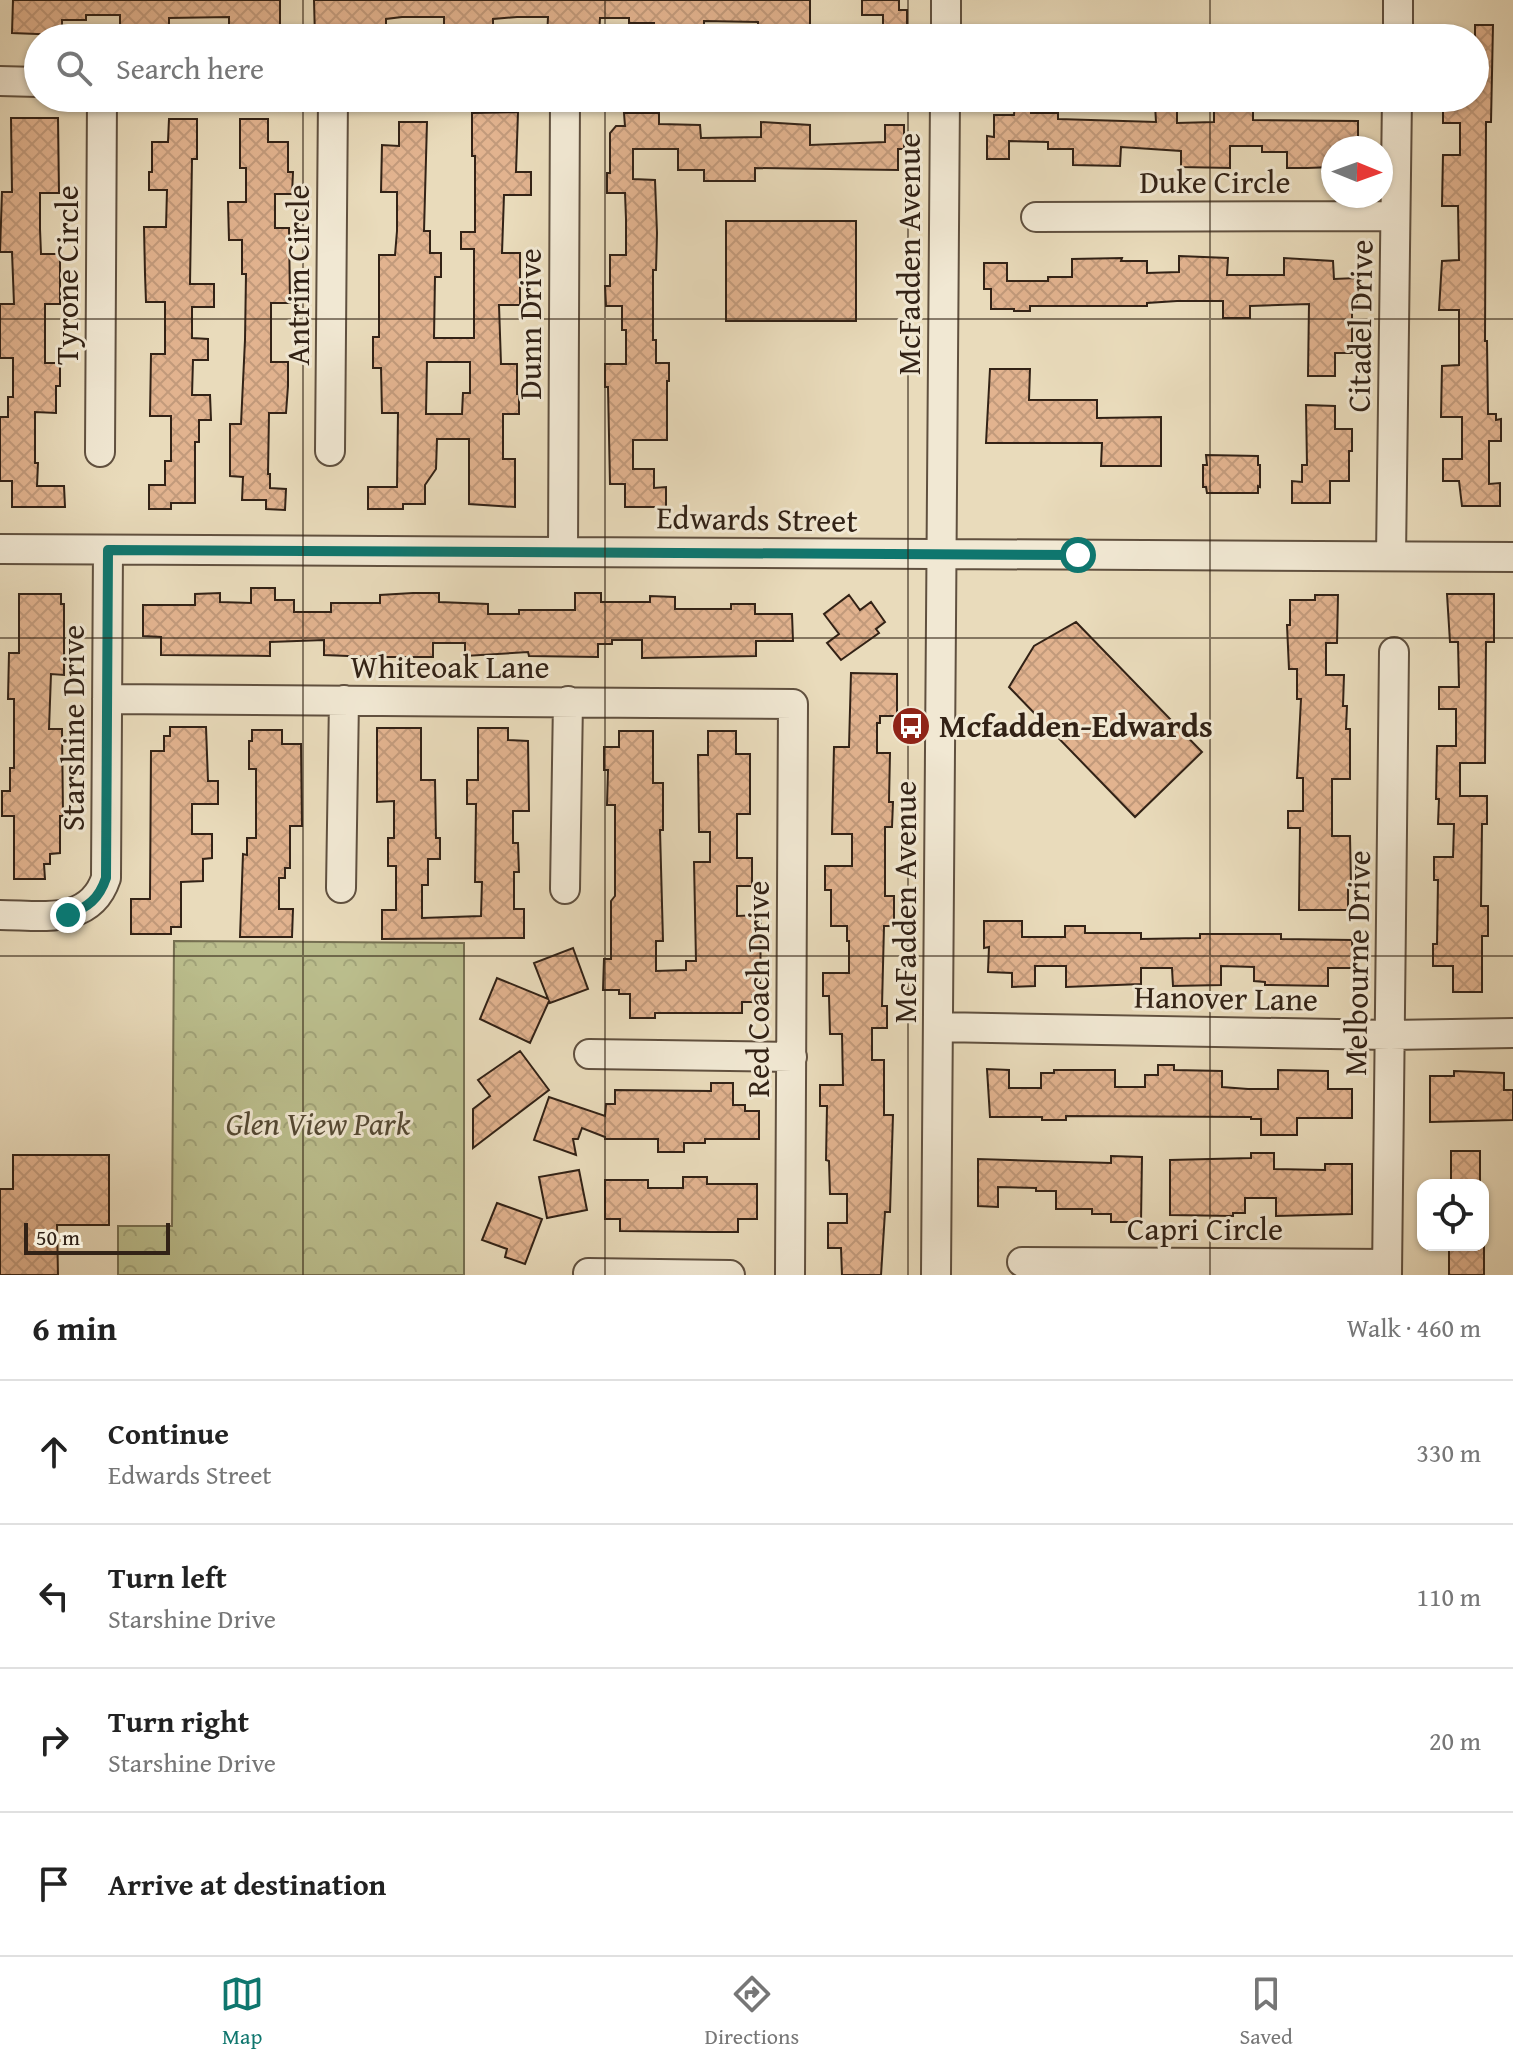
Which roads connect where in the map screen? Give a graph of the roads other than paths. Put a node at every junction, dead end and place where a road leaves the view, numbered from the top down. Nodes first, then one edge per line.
1 (946, 0) edge
2 (1398, 0) edge
3 (946, 24) edge
4 (1398, 24) edge
5 (0, 81) edge
6 (24, 82) edge
7 (102, 112) edge
8 (333, 112) edge
9 (565, 112) edge
10 (945, 112) edge
11 (1397, 112) edge
12 (1395, 216) junction
13 (1036, 217) dead end
14 (330, 451) dead end
15 (100, 452) dead end
16 (0, 549) edge
17 (108, 550) junction
18 (563, 551) junction
19 (942, 555) junction
20 (1391, 556) junction
21 (1513, 557) edge
22 (1394, 652) dead end
23 (107, 699) junction
24 (344, 700) junction
25 (568, 701) junction
26 (793, 704) joint
27 (341, 888) dead end
28 (565, 889) dead end
29 (0, 915) edge
30 (938, 1027) junction
31 (1513, 1033) edge
32 (1390, 1035) junction
33 (589, 1054) dead end
34 (792, 1057) junction
35 (1022, 1262) dead end
36 (1387, 1270) edge
37 (588, 1273) dead end
38 (730, 1275) edge
39 (790, 1275) edge
40 (936, 1275) edge

1 - 3 street
2 - 4 street
5 - 6 street
7 - 15 street, Tyrone Circle
8 - 14 street, Antrim Circle
9 - 18 street, Dunn Drive
10 - 19 street, McFadden Avenue
11 - 12 street, Citadel Drive
12 - 13 street, Duke Circle
12 - 20 street, Citadel Drive
16 - 17 street, Edwards Street
17 - 18 street, Edwards Street
17 - 23 street, Starshine Drive
18 - 19 street, Edwards Street
19 - 20 street, Edwards Street
19 - 30 street, McFadden Avenue
20 - 21 street, Edwards Street
22 - 32 street, Melbourne Drive
23 - 24 street, Whiteoak Lane
23 - 29 street, Starshine Drive
24 - 25 street, Whiteoak Lane
24 - 27 street
25 - 26 street, Whiteoak Lane
25 - 28 street
26 - 34 street, Red Coach Drive
30 - 32 street, Hanover Lane
30 - 40 street, McFadden Avenue
31 - 32 street, Hanover Lane
32 - 36 street, Melbourne Drive
33 - 34 street
34 - 39 street, Red Coach Drive
35 - 36 street, Capri Circle
37 - 38 street

